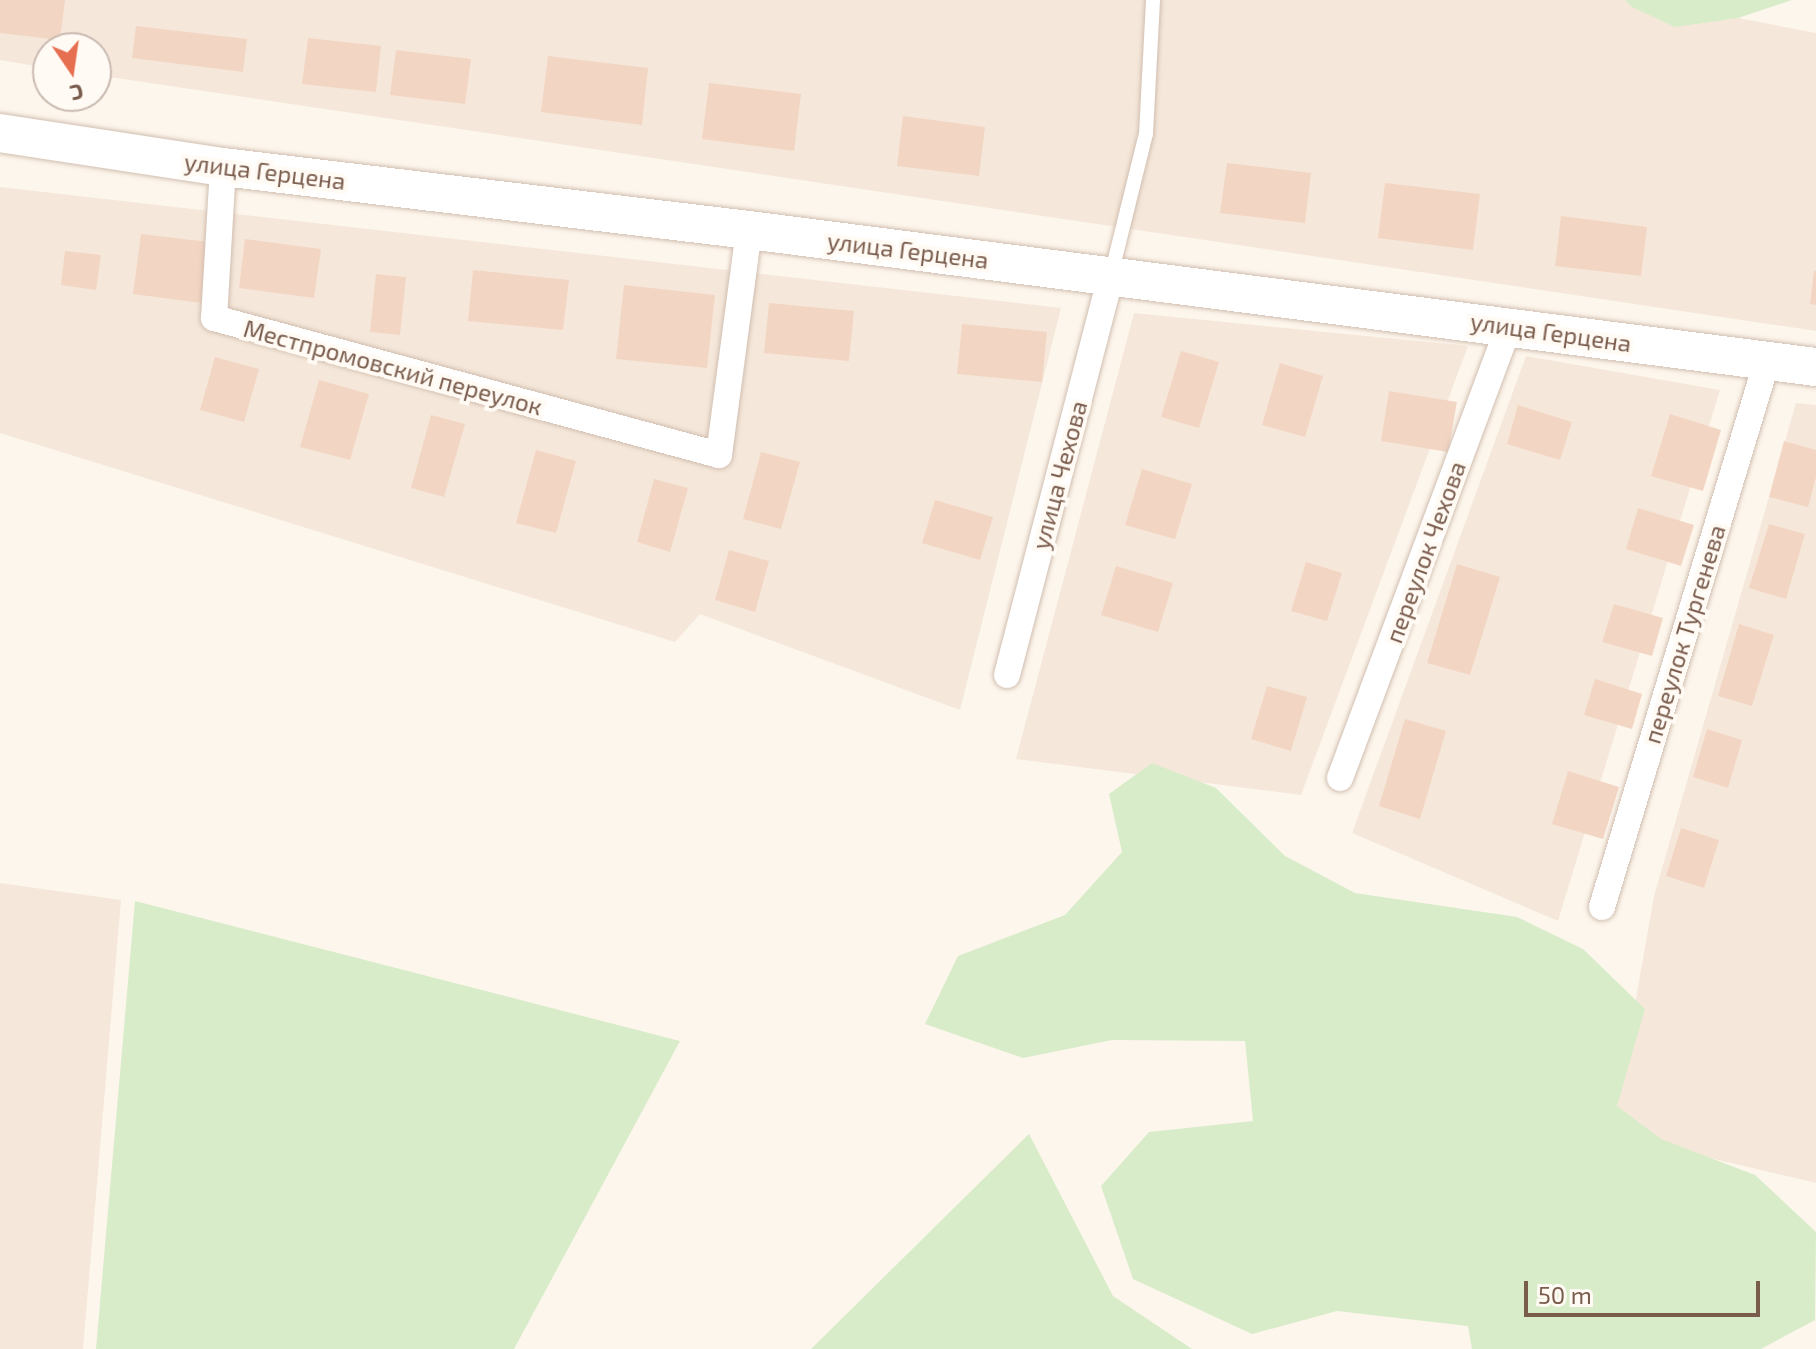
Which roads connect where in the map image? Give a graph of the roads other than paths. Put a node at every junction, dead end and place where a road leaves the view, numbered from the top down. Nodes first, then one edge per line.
1 (1153, 0) edge
2 (0, 133) edge
3 (223, 167) junction
4 (749, 230) junction
5 (1111, 276) junction
6 (1509, 326) junction
7 (1767, 361) junction
8 (1816, 367) edge
9 (1007, 675) dead end
10 (1340, 778) dead end
11 (1602, 907) dead end

1 - 5 lane
2 - 3 street, улица Герцена
3 - 4 street, улица Герцена
3 - 4 street, Местпромовский переулок
4 - 5 street, улица Герцена
5 - 6 street, улица Герцена
5 - 9 street, улица Чехова
6 - 7 street, улица Герцена
6 - 10 street, переулок Чехова
7 - 8 street, улица Герцена
7 - 11 street, переулок Тургенева

